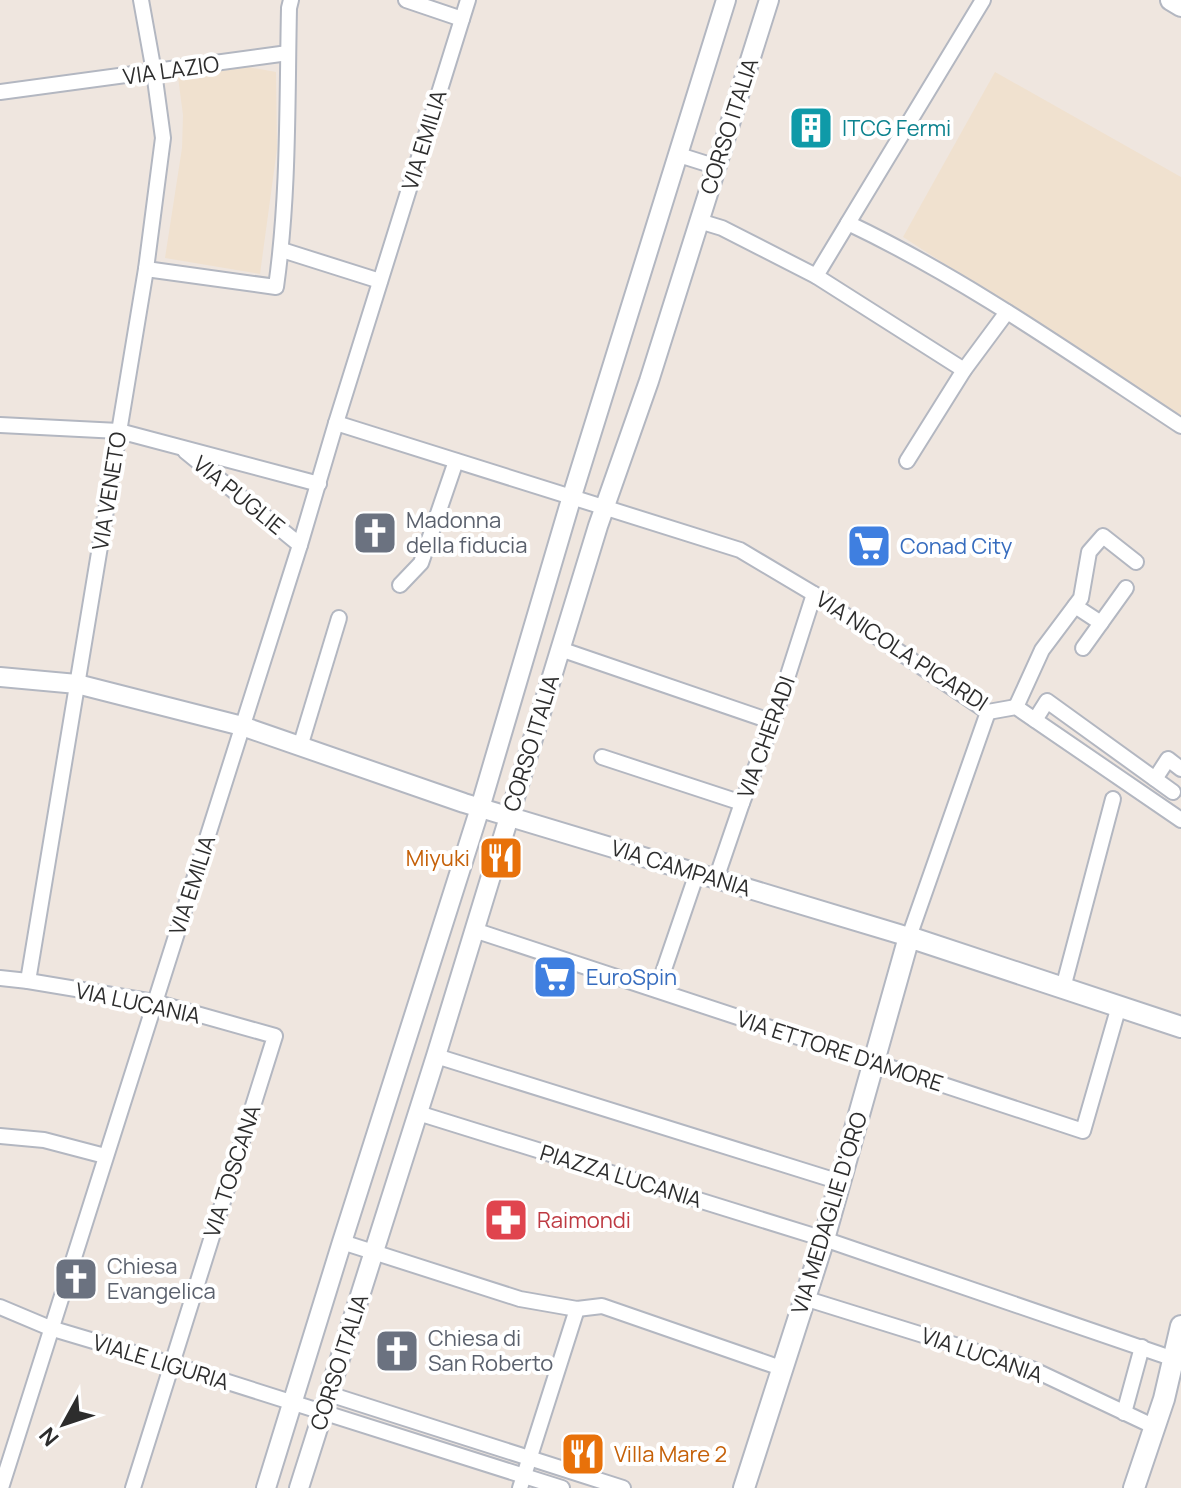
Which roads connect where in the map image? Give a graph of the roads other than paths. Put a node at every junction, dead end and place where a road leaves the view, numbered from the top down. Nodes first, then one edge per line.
1 (141, 0) edge
2 (291, 0) edge
3 (406, 0) edge
4 (468, 0) edge
5 (726, 0) edge
6 (769, 0) edge
7 (983, 0) edge
8 (1171, 0) edge
9 (1181, 6) edge
10 (462, 19) junction
11 (288, 53) junction
12 (154, 72) junction
13 (0, 92) edge
14 (679, 155) junction
15 (717, 167) junction
16 (699, 221) junction
17 (848, 223) junction
18 (282, 250) junction
19 (146, 269) junction
20 (816, 276) junction
21 (380, 281) junction
22 (1007, 312) junction
23 (964, 370) junction
24 (336, 423) junction
25 (0, 425) edge
26 (1181, 426) edge
27 (119, 431) junction
28 (178, 446) junction
29 (456, 461) junction
30 (907, 461) dead end
31 (319, 484) junction
32 (572, 496) junction
33 (605, 507) junction
34 (300, 545) junction
35 (1136, 562) dead end
36 (400, 585) dead end
37 (1126, 588) dead end
38 (814, 594) junction
39 (1075, 606) junction
40 (339, 618) dead end
41 (1101, 623) junction
42 (1083, 648) dead end
43 (560, 649) junction
44 (0, 677) edge
45 (77, 684) junction
46 (1016, 707) junction
47 (988, 712) junction
48 (1035, 720) junction
49 (773, 722) junction
50 (242, 726) junction
51 (300, 747) junction
52 (602, 757) dead end
53 (1181, 769) edge
54 (1155, 779) junction
55 (1173, 792) dead end
56 (1113, 799) dead end
57 (742, 803) junction
58 (480, 808) junction
59 (509, 816) junction
60 (1181, 820) edge
61 (697, 873) junction
62 (716, 879) junction
63 (474, 930) junction
64 (909, 937) junction
65 (0, 978) edge
66 (28, 981) junction
67 (1063, 988) junction
68 (657, 990) junction
69 (154, 1002) junction
70 (1119, 1006) junction
71 (1181, 1027) edge
72 (275, 1036) joint
73 (436, 1056) junction
74 (874, 1061) junction
75 (418, 1113) junction
76 (0, 1136) edge
77 (105, 1156) junction
78 (840, 1182) junction
79 (824, 1239) junction
80 (342, 1242) junction
81 (374, 1252) junction
82 (804, 1298) junction
83 (0, 1307) edge
84 (577, 1309) junction
85 (1181, 1326) edge
86 (50, 1328) junction
87 (1142, 1347) junction
88 (1174, 1359) junction
89 (171, 1364) junction
90 (781, 1368) junction
91 (329, 1394) junction
92 (292, 1403) junction
93 (323, 1413) junction
94 (1124, 1413) junction
95 (1155, 1427) junction
96 (529, 1459) junction
97 (522, 1482) edge
98 (1, 1488) edge
99 (133, 1488) edge
100 (266, 1488) edge
101 (299, 1488) edge
102 (562, 1488) edge
103 (623, 1488) edge
104 (744, 1488) edge
105 (1134, 1488) edge

1 - 12 street, VIA VENETO
2 - 11 street
3 - 10 street
4 - 10 street, VIA EMILIA
5 - 14 street, CORSO ITALIA
6 - 15 street, CORSO ITALIA
7 - 17 street
8 - 9 main road
10 - 21 street, VIA EMILIA
11 - 12 street, VIA LAZIO
11 - 18 street
12 - 13 street, VIA LAZIO
12 - 19 street, VIA VENETO
14 - 15 street
14 - 32 street, CORSO ITALIA
15 - 16 street, CORSO ITALIA
16 - 20 street
16 - 33 street, CORSO ITALIA
17 - 20 street
17 - 22 street
18 - 19 street
18 - 21 street
19 - 27 street, VIA VENETO
20 - 23 street
21 - 24 street, VIA EMILIA
22 - 23 street
22 - 26 street
23 - 30 street
24 - 29 street, VIA NICOLA PICARDI
24 - 31 street, VIA EMILIA
25 - 27 street, VIA PUGLIE
27 - 28 street, VIA PUGLIE
27 - 45 street, VIA VENETO
28 - 31 street, VIA PUGLIE
28 - 34 street, VIA PUGLIE
29 - 32 street, VIA NICOLA PICARDI
29 - 36 street
31 - 34 street, VIA EMILIA
32 - 33 street, VIA NICOLA PICARDI
32 - 58 street, CORSO ITALIA
33 - 38 street, VIA NICOLA PICARDI
33 - 43 street, CORSO ITALIA
34 - 50 street, VIA EMILIA
35 - 39 street
37 - 41 street
38 - 47 street, VIA NICOLA PICARDI
38 - 49 street, VIA CHERADI
39 - 41 street
39 - 46 street
40 - 51 street
41 - 42 street
43 - 49 street
43 - 59 street, CORSO ITALIA
44 - 45 street, VIA CAMPANIA
45 - 50 street, VIA CAMPANIA
45 - 66 street, VIA VENETO
46 - 47 street, VIA NICOLA PICARDI
46 - 48 street, VIA NICOLA PICARDI
47 - 64 street
48 - 54 street
48 - 60 street, VIA NICOLA PICARDI
49 - 57 street, VIA CHERADI
50 - 51 street, VIA CAMPANIA
50 - 69 street, VIA EMILIA
51 - 58 street, VIA CAMPANIA
52 - 57 street
53 - 54 street
54 - 55 street
56 - 67 street
57 - 62 street, VIA CHERADI
58 - 59 street, VIA CAMPANIA
58 - 80 street, CORSO ITALIA
59 - 61 street, VIA CAMPANIA
59 - 63 street, CORSO ITALIA
61 - 62 street, VIA CAMPANIA
61 - 68 street
62 - 64 street, VIA CAMPANIA
63 - 68 street, VIA ETTORE D'AMORE
63 - 73 street, CORSO ITALIA
64 - 67 main road, VIA CAMPANIA
64 - 74 main road, VIA MEDAGLIE D'ORO
65 - 66 street, VIA LUCANIA
66 - 69 street, VIA LUCANIA
67 - 70 main road, VIA CAMPANIA
68 - 74 street, VIA ETTORE D'AMORE
69 - 72 street, VIA LUCANIA
69 - 77 street, VIA EMILIA
70 - 71 main road, VIA CAMPANIA
70 - 74 street, VIA ETTORE D'AMORE
72 - 89 street, VIA TOSCANA
73 - 75 street, CORSO ITALIA
73 - 78 street
74 - 78 main road, VIA MEDAGLIE D'ORO
75 - 79 street, PIAZZA LUCANIA
75 - 81 street, CORSO ITALIA
76 - 77 street
77 - 86 street, VIA EMILIA
78 - 79 main road, VIA MEDAGLIE D'ORO
79 - 82 main road, VIA MEDAGLIE D'ORO
79 - 87 street
80 - 81 street
80 - 92 street, CORSO ITALIA
81 - 84 street
81 - 91 street, CORSO ITALIA
82 - 90 main road, VIA MEDAGLIE D'ORO
82 - 94 street, VIA LUCANIA
83 - 86 street, VIALE LIGURIA
84 - 90 street
84 - 96 street
85 - 88 main road
86 - 89 street, VIALE LIGURIA
86 - 98 street, VIA EMILIA
87 - 88 street
87 - 94 street
88 - 95 main road
89 - 92 street, VIALE LIGURIA
89 - 99 street, VIA TOSCANA
90 - 104 main road, VIA MEDAGLIE D'ORO
91 - 93 street, CORSO ITALIA
91 - 96 street
92 - 93 street, VIALE LIGURIA
92 - 100 street, CORSO ITALIA
93 - 97 street, VIALE LIGURIA
93 - 101 street, CORSO ITALIA
94 - 95 street, VIA LUCANIA
95 - 105 main road
96 - 97 street
96 - 103 street
97 - 102 street, VIALE LIGURIA

